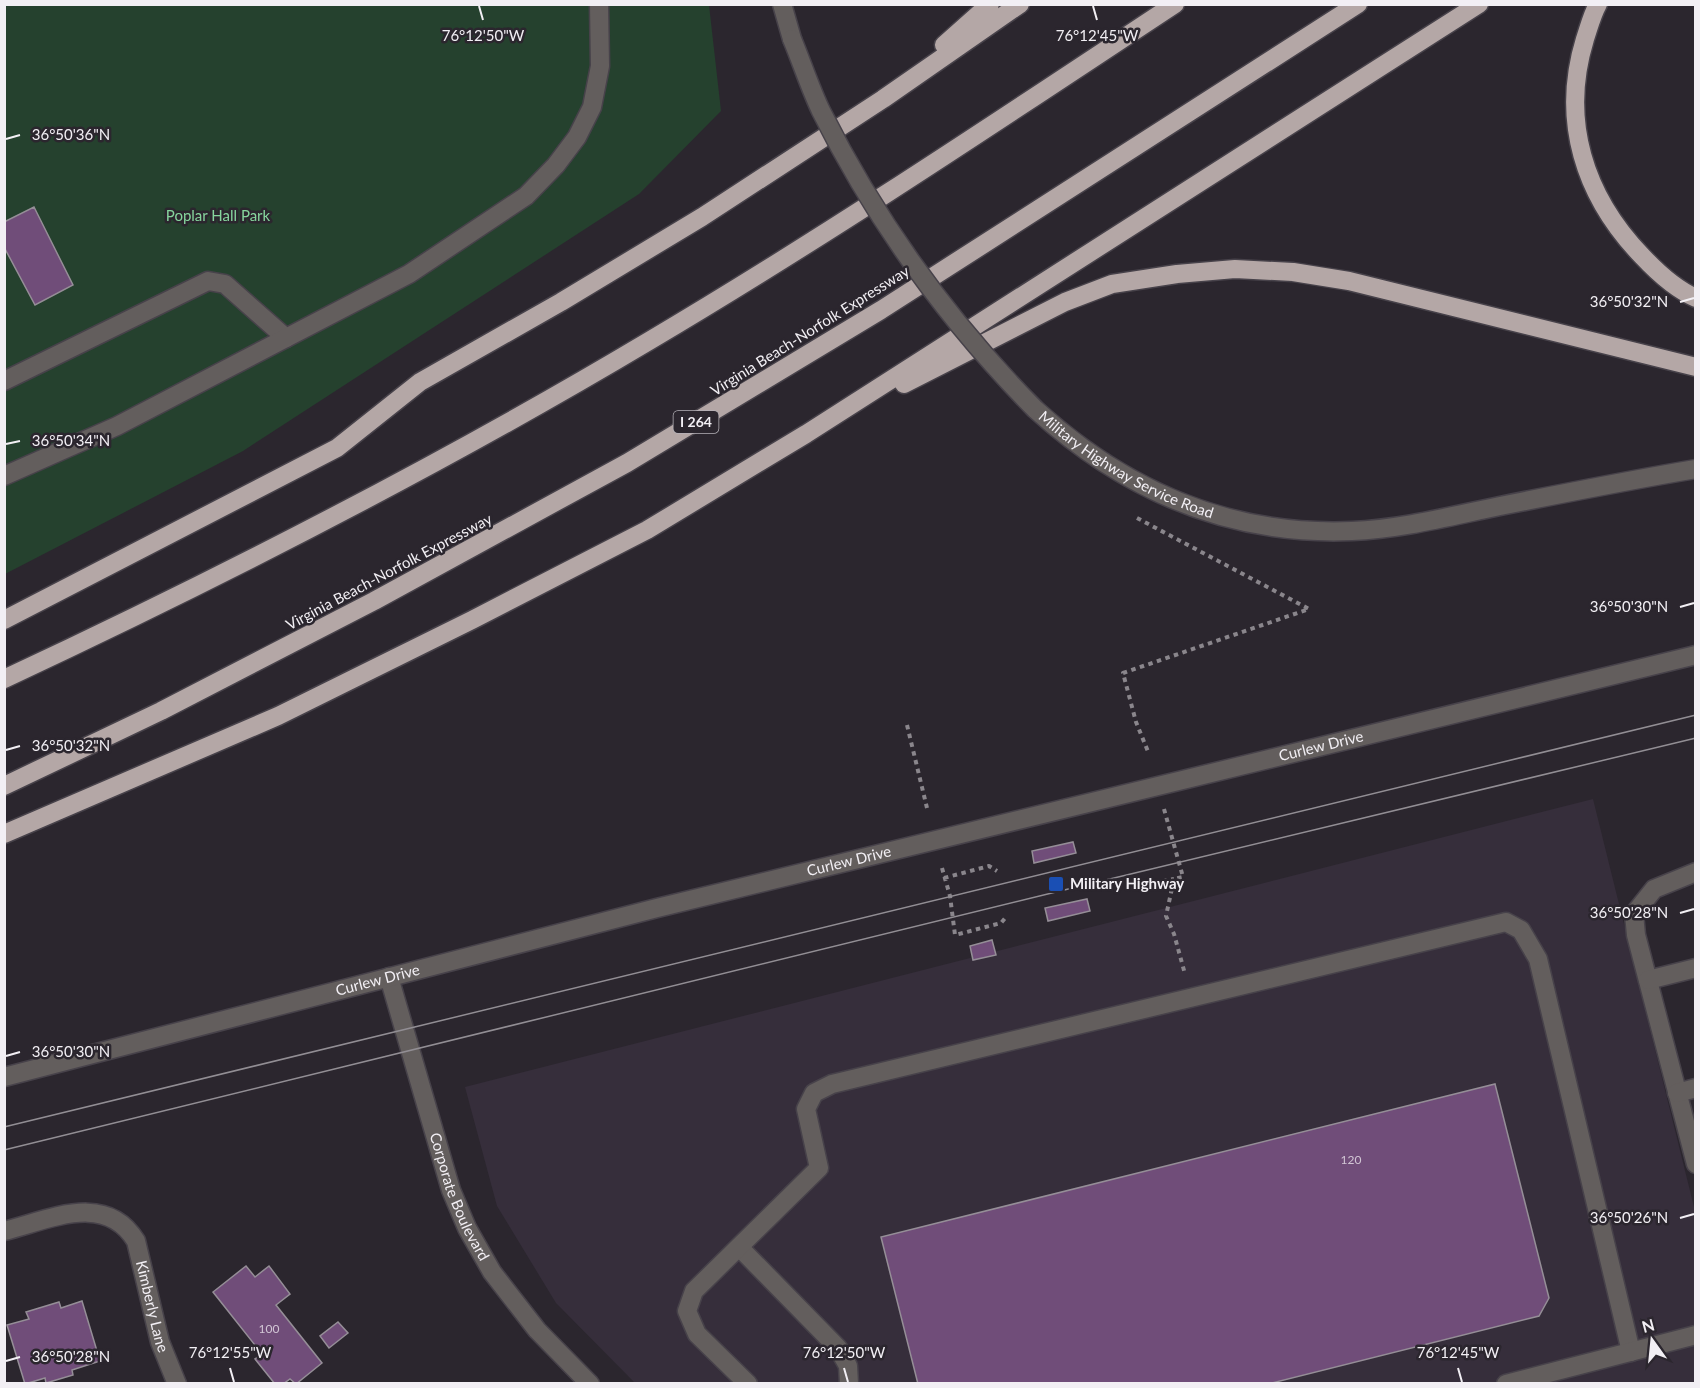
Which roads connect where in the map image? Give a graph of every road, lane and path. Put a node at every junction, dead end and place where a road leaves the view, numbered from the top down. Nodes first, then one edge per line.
1 (599, 4) edge
2 (782, 4) edge
3 (990, 4) edge
4 (1020, 4) edge
5 (1175, 4) edge
6 (1358, 4) edge
7 (1479, 4) edge
8 (1598, 4) edge
9 (883, 99) junction
10 (1695, 298) edge
11 (286, 338) junction
12 (1695, 367) edge
13 (4, 381) edge
14 (806, 434) junction
15 (7, 468) edge
16 (1695, 469) edge
17 (1137, 518) dead end
18 (4, 620) edge
19 (1695, 655) edge
20 (4, 679) edge
21 (907, 725) dead end
22 (1149, 754) dead end
23 (4, 786) edge
24 (927, 808) dead end
25 (1164, 808) dead end
26 (4, 834) edge
27 (942, 868) dead end
28 (997, 871) dead end
29 (1695, 872) edge
30 (944, 878) junction
31 (1174, 879) junction
32 (1127, 888) dead end
33 (1007, 916) dead end
34 (1695, 968) edge
35 (389, 977) junction
36 (1648, 980) junction
37 (1193, 998) junction
38 (4, 1077) edge
39 (1695, 1088) edge
40 (1677, 1093) junction
41 (1695, 1164) edge
42 (4, 1231) edge
43 (740, 1248) junction
44 (1695, 1335) edge
45 (1631, 1352) junction
46 (177, 1383) edge
47 (590, 1383) edge
48 (748, 1383) edge
49 (849, 1383) edge
50 (1506, 1383) edge

1 - 11 street
2 - 16 street, Military Highway Service Road, bridge
3 - 9 highway
4 - 9 highway
5 - 20 highway
6 - 23 highway, Virginia Beach-Norfolk Expressway / I 264
7 - 14 highway
8 - 10 highway
9 - 18 highway
11 - 13 street
11 - 15 street
12 - 14 highway
14 - 26 highway
17 - 22 path
19 - 35 street, Curlew Drive
21 - 24 path
25 - 31 path
27 - 30 path
28 - 30 path
29 - 36 street
30 - 33 path
31 - 32 path
31 - 37 path
34 - 36 street
35 - 38 street, Curlew Drive
35 - 47 street, Corporate Boulevard
36 - 40 street
37 - 43 street
37 - 45 street
39 - 40 street
40 - 41 street
42 - 46 street, Kimberly Lane
43 - 48 street
43 - 49 street
44 - 45 street
45 - 50 street

